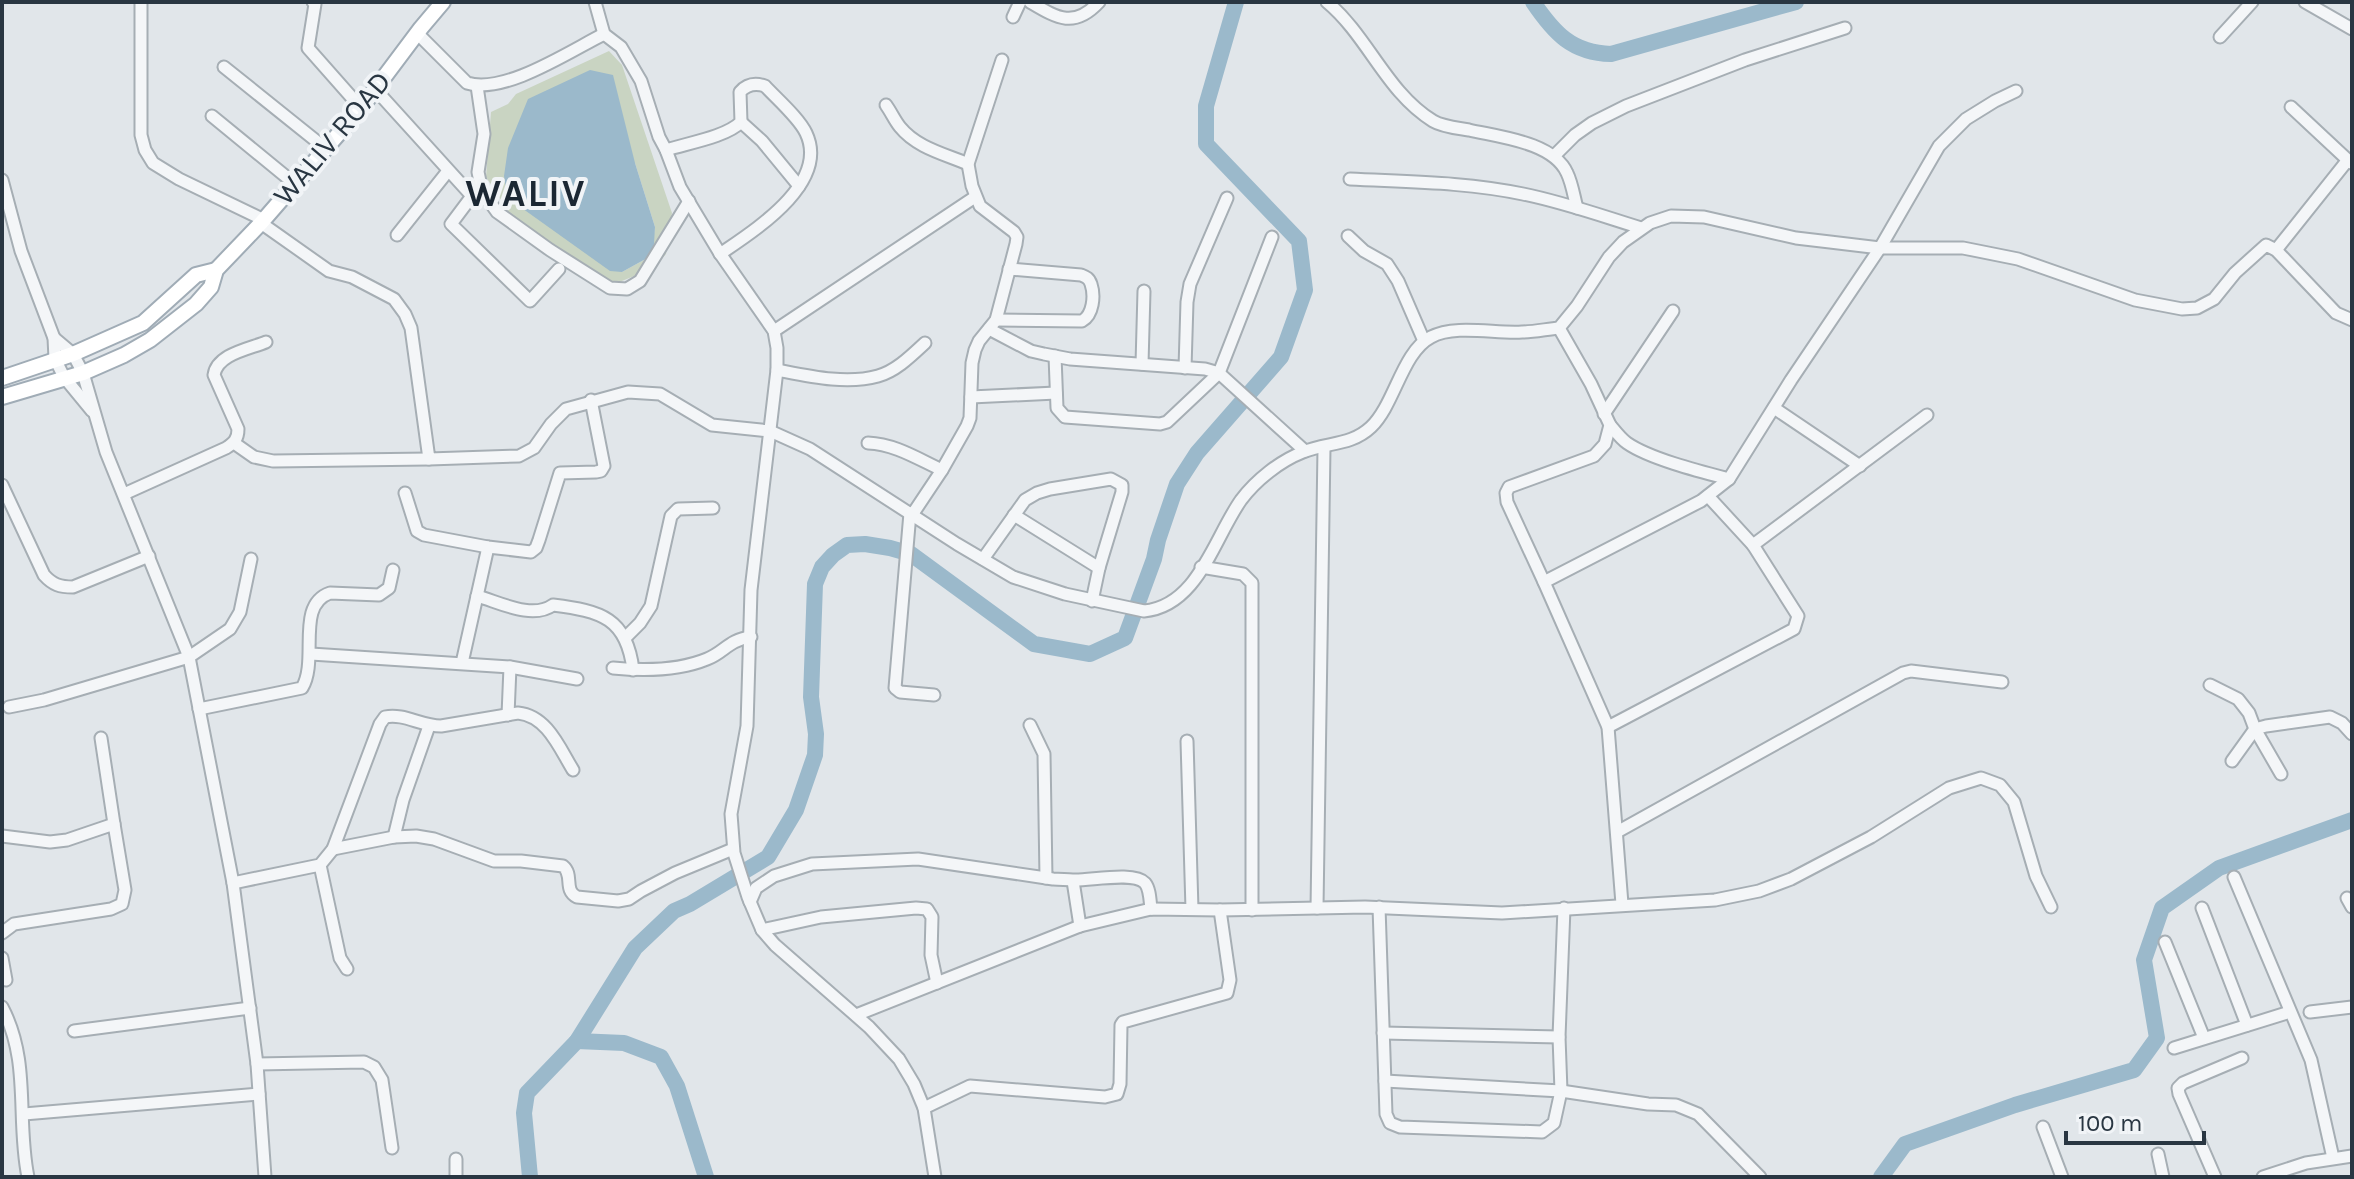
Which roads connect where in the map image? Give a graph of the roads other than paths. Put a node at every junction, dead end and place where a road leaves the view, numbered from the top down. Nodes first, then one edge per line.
1 (141, 2) edge
2 (313, 2) edge
3 (443, 2) edge
4 (595, 2) edge
5 (1020, 2) edge
6 (1030, 2) edge
7 (1099, 2) edge
8 (1327, 2) edge
9 (2252, 2) edge
10 (2305, 2) edge
11 (1013, 17) dead end
12 (1845, 28) dead end
13 (2352, 29) edge
14 (417, 33) junction
15 (604, 34) junction
16 (2220, 37) dead end
17 (1002, 60) dead end
18 (224, 67) dead end
19 (477, 86) junction
20 (375, 89) junction
21 (2016, 91) dead end
22 (886, 105) dead end
23 (2291, 107) dead end
24 (361, 108) junction
25 (212, 116) dead end
26 (741, 122) junction
27 (325, 148) junction
28 (666, 150) junction
29 (1554, 156) junction
30 (2350, 162) edge
31 (968, 164) junction
32 (448, 171) junction
33 (1350, 179) dead end
34 (2, 180) edge
35 (295, 184) junction
36 (799, 186) junction
37 (975, 197) junction
38 (1227, 198) dead end
39 (689, 201) junction
40 (1577, 208) junction
41 (262, 221) junction
42 (1641, 228) junction
43 (397, 235) dead end
44 (1348, 236) dead end
45 (1272, 237) dead end
46 (1880, 248) junction
47 (2276, 250) junction
48 (720, 254) junction
49 (559, 269) dead end
50 (1009, 269) junction
51 (216, 270) junction
52 (1144, 291) dead end
53 (1673, 311) dead end
54 (2352, 320) edge
55 (992, 324) junction
56 (1559, 328) junction
57 (774, 331) junction
58 (54, 338) junction
59 (1424, 341) junction
60 (266, 342) dead end
61 (925, 343) dead end
62 (73, 354) junction
63 (1055, 356) junction
64 (55, 359) junction
65 (1142, 364) junction
66 (1185, 368) junction
67 (777, 370) junction
68 (83, 373) junction
69 (1219, 373) junction
70 (64, 377) junction
71 (2, 378) edge
72 (1056, 393) junction
73 (2, 397) edge
74 (971, 397) junction
75 (591, 400) junction
76 (1774, 408) junction
77 (95, 415) junction
78 (1927, 415) dead end
79 (1607, 419) junction
80 (770, 431) junction
81 (234, 443) junction
82 (868, 443) dead end
83 (1324, 448) junction
84 (1305, 451) junction
85 (429, 459) junction
86 (1860, 466) junction
87 (942, 470) junction
88 (1729, 479) junction
89 (2, 485) edge
90 (405, 493) dead end
91 (124, 494) junction
92 (1708, 496) junction
93 (713, 508) dead end
94 (911, 514) junction
95 (1014, 515) junction
96 (1753, 545) junction
97 (488, 547) junction
98 (149, 556) junction
99 (251, 559) dead end
100 (983, 559) junction
101 (1201, 567) junction
102 (1099, 568) junction
103 (393, 570) dead end
104 (1544, 582) junction
105 (477, 596) junction
106 (1092, 601) junction
107 (626, 637) junction
108 (751, 637) junction
109 (311, 654) junction
110 (189, 657) junction
111 (462, 663) junction
112 (510, 667) junction
113 (613, 668) dead end
114 (633, 670) junction
115 (577, 679) dead end
116 (2002, 682) dead end
117 (2210, 685) dead end
118 (934, 695) dead end
119 (9, 707) dead end
120 (199, 709) junction
121 (508, 715) junction
122 (1030, 725) dead end
123 (429, 726) junction
124 (1608, 727) junction
125 (2255, 729) junction
126 (2352, 734) edge
127 (101, 738) dead end
128 (1187, 741) dead end
129 (2232, 761) dead end
130 (573, 770) dead end
131 (2281, 774) dead end
132 (114, 824) junction
133 (1617, 832) junction
134 (2, 836) edge
135 (394, 837) junction
136 (333, 849) junction
137 (734, 851) junction
138 (320, 865) junction
139 (2234, 877) dead end
140 (1046, 878) junction
141 (1073, 881) junction
142 (233, 883) junction
143 (749, 900) junction
144 (1622, 904) junction
145 (1379, 907) junction
146 (2051, 907) dead end
147 (1317, 908) junction
148 (1564, 908) junction
149 (2202, 908) dead end
150 (1151, 909) junction
151 (1192, 909) junction
152 (1220, 910) junction
153 (1252, 910) junction
154 (1080, 926) junction
155 (762, 930) junction
156 (2, 933) edge
157 (2165, 942) dead end
158 (2, 958) edge
159 (347, 969) dead end
160 (6, 980) dead end
161 (937, 983) junction
162 (2, 1007) edge
163 (2352, 1007) edge
164 (250, 1008) junction
165 (2290, 1012) junction
166 (2310, 1012) dead end
167 (856, 1015) junction
168 (2247, 1025) junction
169 (74, 1031) dead end
170 (1383, 1033) junction
171 (1559, 1037) junction
172 (2204, 1038) junction
173 (2174, 1048) dead end
174 (2242, 1058) dead end
175 (257, 1064) junction
176 (1385, 1081) junction
177 (1561, 1091) junction
178 (259, 1094) junction
179 (924, 1108) junction
180 (24, 1114) junction
181 (2043, 1127) dead end
182 (392, 1148) dead end
183 (2158, 1154) dead end
184 (2352, 1156) edge
185 (2333, 1158) junction
186 (456, 1159) dead end
187 (28, 1177) edge
188 (265, 1177) edge
189 (456, 1177) edge
190 (935, 1177) edge
191 (1760, 1177) edge
192 (2062, 1177) edge
193 (2163, 1177) edge
194 (2215, 1177) edge
195 (2263, 1177) edge

1 - 41 street
2 - 24 street
3 - 14 main road, WALIV ROAD
4 - 15 street
5 - 11 street
6 - 7 street
8 - 29 street
9 - 16 street
10 - 13 street
12 - 29 street
14 - 19 street
14 - 20 main road, WALIV ROAD
15 - 19 street
15 - 28 street
17 - 31 street
18 - 27 street
19 - 39 street
20 - 24 main road, WALIV ROAD
20 - 32 street
21 - 46 street
22 - 31 street
23 - 30 street
24 - 27 main road, WALIV ROAD
25 - 35 street
26 - 28 street
26 - 36 street
26 - 36 street
27 - 35 main road, WALIV ROAD
28 - 39 street
29 - 40 street
30 - 47 street
31 - 37 street
32 - 43 street
32 - 49 street
33 - 40 street
34 - 58 street
35 - 41 main road, WALIV ROAD
36 - 48 street
37 - 50 street
37 - 57 street
38 - 66 street
39 - 48 street
40 - 42 street
41 - 51 main road, WALIV ROAD
41 - 85 street
42 - 46 street
42 - 56 street
44 - 59 street
45 - 69 street
46 - 47 street
46 - 76 street
47 - 54 street
48 - 57 street
50 - 55 street
50 - 55 street
51 - 62 main road, WALIV ROAD
51 - 68 main road, WALIV ROAD
52 - 65 street
53 - 79 street
55 - 63 street
55 - 74 street
56 - 59 street
56 - 79 street
57 - 67 street
58 - 62 street
58 - 64 street
59 - 83 street
60 - 81 street
61 - 67 street
62 - 64 main road, WALIV ROAD
62 - 68 street
63 - 65 street
63 - 72 street
64 - 70 street
64 - 71 main road, WALIV ROAD
65 - 66 street
66 - 69 street
67 - 80 street
68 - 70 main road, WALIV ROAD
68 - 77 street
69 - 72 street
69 - 84 street
70 - 73 main road, WALIV ROAD
70 - 77 street
72 - 74 street
74 - 87 street
75 - 80 street
75 - 85 street
75 - 97 street
76 - 86 street
76 - 88 street
77 - 91 street
78 - 86 street
79 - 88 street
79 - 104 street
80 - 94 street
80 - 108 street
81 - 85 street
81 - 91 street
82 - 87 street
83 - 84 street
83 - 147 street
84 - 101 street
86 - 96 street
87 - 94 street
88 - 92 street
89 - 98 street
90 - 97 street
91 - 98 street
92 - 96 street
92 - 104 street
93 - 107 street
94 - 100 street
94 - 118 street
95 - 100 street
95 - 102 street
95 - 102 street
96 - 124 street
97 - 105 street
98 - 110 street
99 - 110 street
100 - 106 street
101 - 106 street
101 - 153 street
102 - 106 street
103 - 109 street
104 - 124 street
105 - 107 street
105 - 111 street
107 - 114 street
108 - 114 street
108 - 137 street
109 - 111 street
109 - 120 street
110 - 119 street
110 - 120 street
111 - 112 street
112 - 115 street
112 - 121 street
113 - 114 street
116 - 133 street
117 - 125 street
120 - 142 street
121 - 123 street
121 - 130 street
122 - 140 street
123 - 135 street
123 - 136 street
124 - 133 street
125 - 126 street
125 - 129 street
125 - 131 street
127 - 132 street
128 - 151 street
132 - 134 street
132 - 156 street
133 - 144 street
135 - 136 street
135 - 137 street
136 - 138 street
137 - 143 street
138 - 142 street
138 - 159 street
139 - 165 street
140 - 141 street
140 - 143 street
141 - 150 street
141 - 154 street
142 - 164 street
143 - 155 street
144 - 146 street
144 - 148 street
145 - 147 street
145 - 148 street
145 - 170 street
147 - 153 street
148 - 171 street
149 - 168 street
150 - 151 street
150 - 154 street
151 - 152 street
152 - 153 street
152 - 179 street
154 - 161 street
155 - 161 street
155 - 167 street
157 - 172 street
158 - 160 street
161 - 167 street
162 - 180 street
163 - 166 street
164 - 169 street
164 - 175 street
165 - 168 street
165 - 185 street
167 - 179 street
168 - 172 street
170 - 171 street
170 - 176 street
171 - 177 street
172 - 173 street
174 - 194 street
175 - 178 street
175 - 182 street
176 - 177 street
176 - 177 street
177 - 191 street
178 - 180 street
178 - 188 street
179 - 190 street
180 - 187 street
181 - 192 street
183 - 193 street
184 - 185 street
185 - 195 street
186 - 189 street

